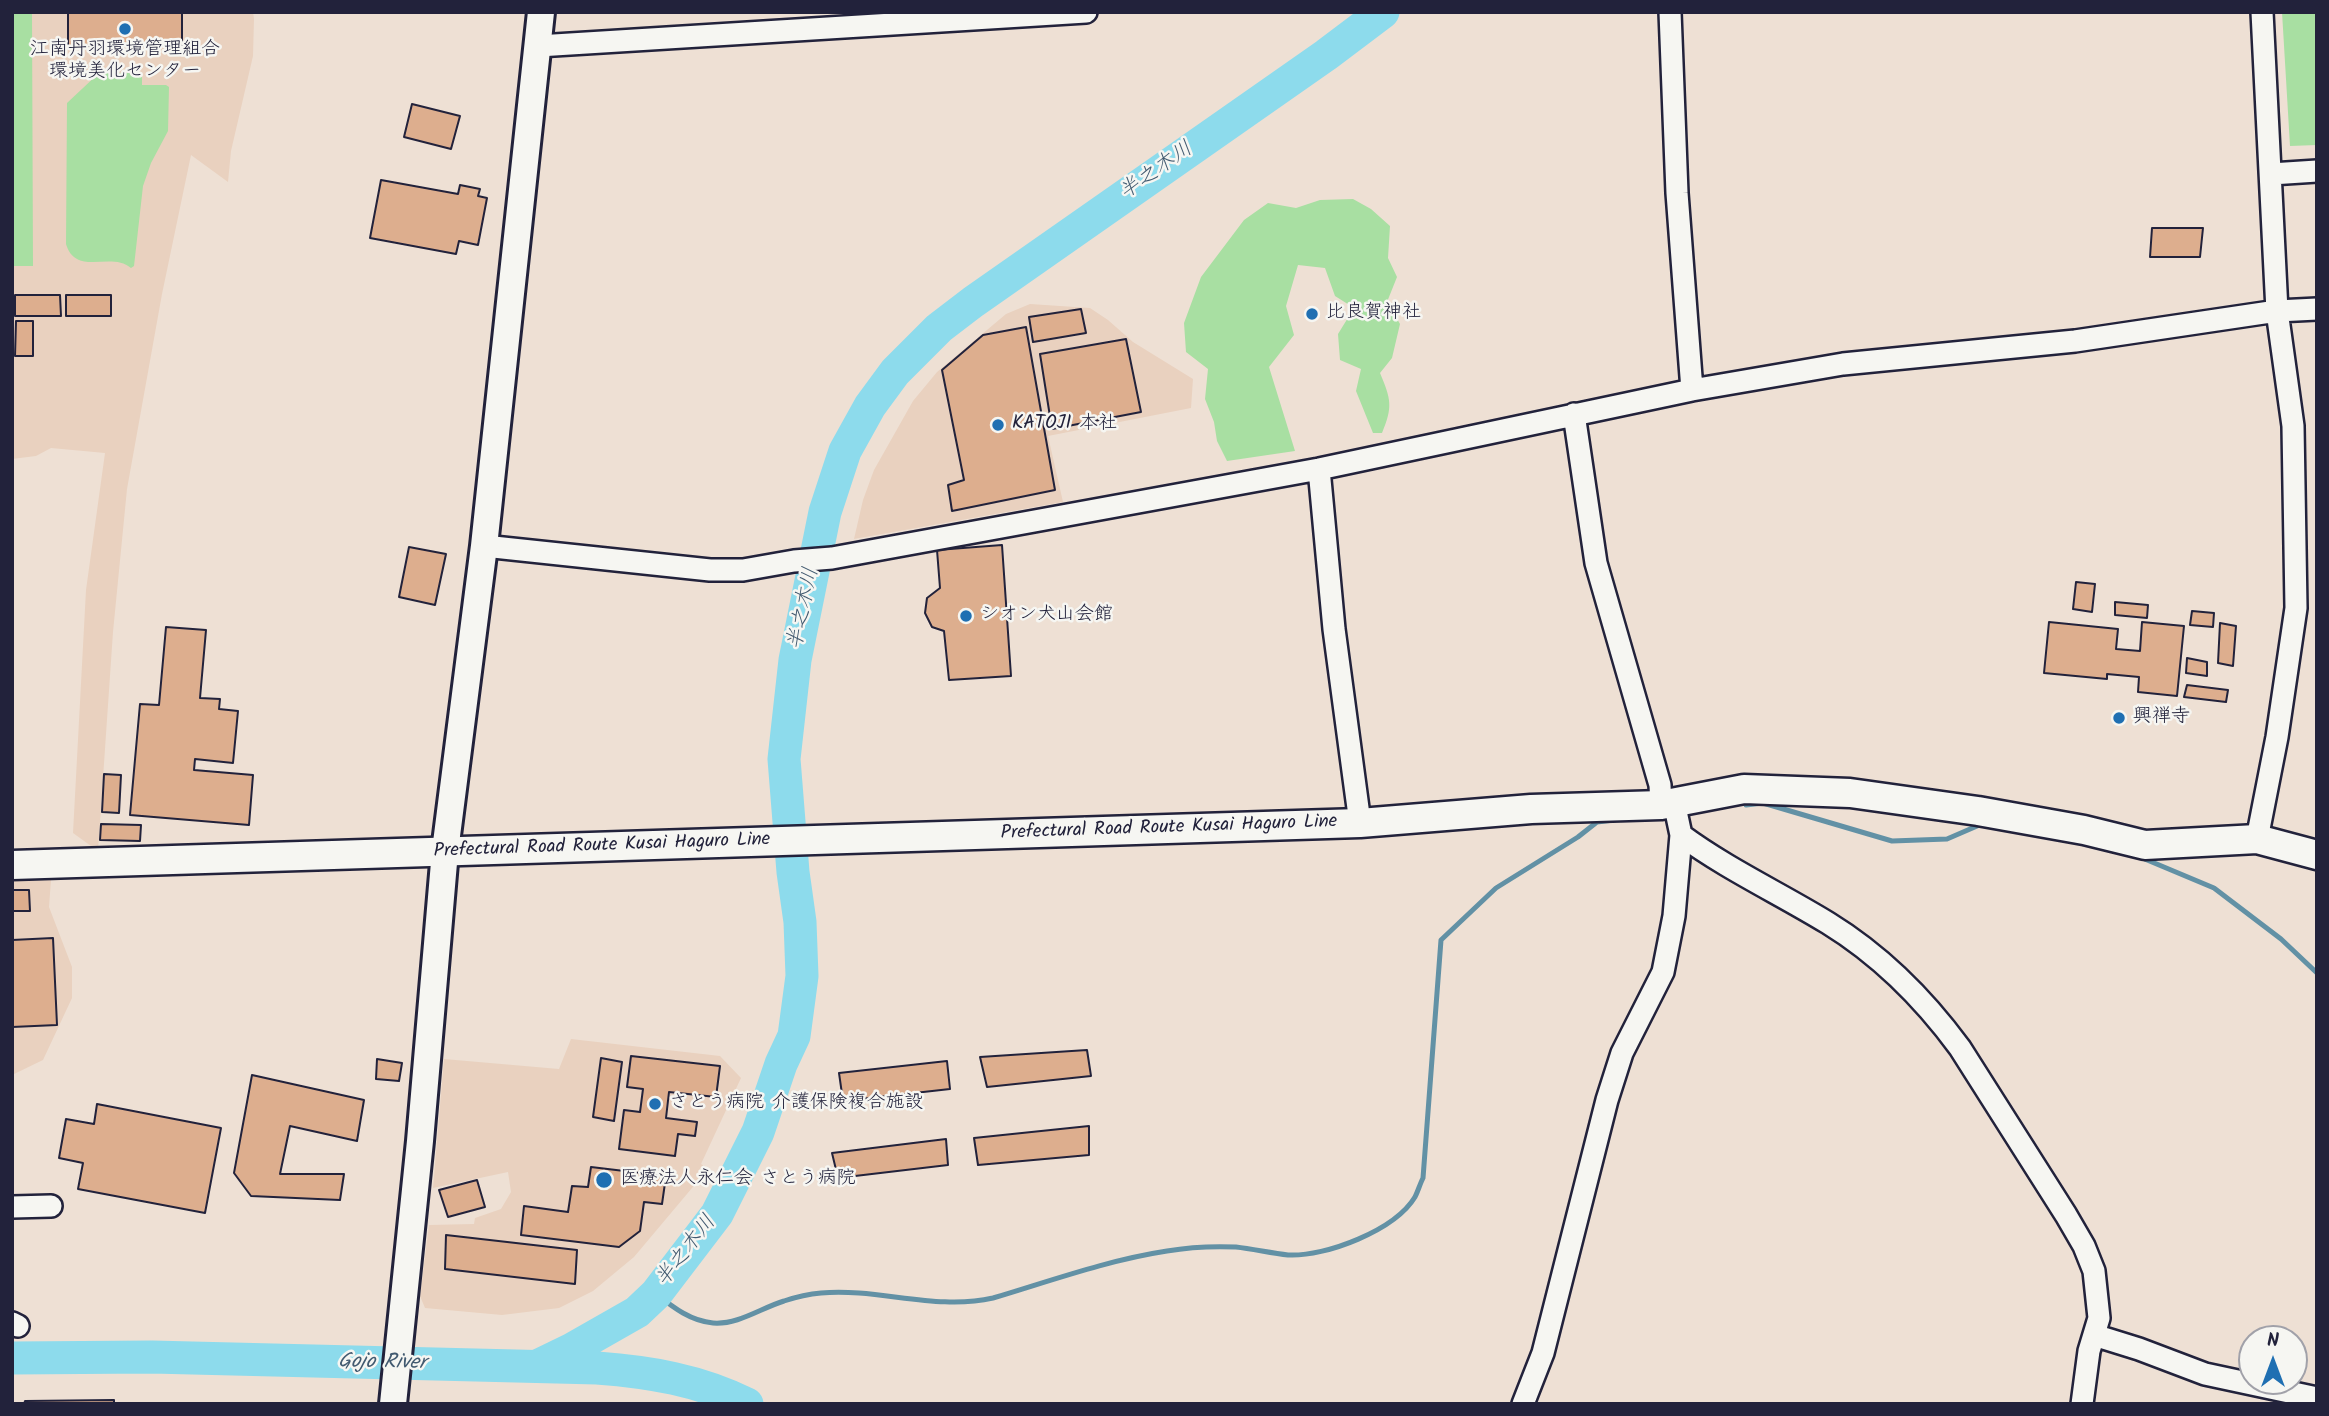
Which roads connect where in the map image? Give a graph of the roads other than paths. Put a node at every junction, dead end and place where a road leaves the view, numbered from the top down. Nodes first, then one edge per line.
1 (541, 12) edge
2 (1086, 12) edge
3 (1670, 12) edge
4 (2262, 12) edge
5 (538, 46) junction
6 (2317, 171) edge
7 (2271, 174) junction
8 (2317, 309) edge
9 (2277, 311) junction
10 (1692, 390) junction
11 (1574, 414) junction
12 (1319, 469) junction
13 (484, 546) junction
14 (1668, 804) junction
15 (1360, 823) junction
16 (1681, 835) junction
17 (2258, 839) junction
18 (445, 852) junction
19 (2317, 855) edge
20 (12, 865) edge
21 (51, 1206) dead end
22 (12, 1207) edge
23 (2094, 1335) junction
24 (2317, 1398) edge
25 (394, 1400) edge
26 (1523, 1404) edge
27 (2082, 1404) edge

1 - 5 street
2 - 5 street
3 - 10 street
4 - 7 street
5 - 13 street
6 - 7 street
7 - 9 street
8 - 9 street
9 - 10 street
9 - 17 street
10 - 11 street
11 - 12 street
11 - 14 street
12 - 13 street
12 - 15 street
13 - 18 street
14 - 15 main road, Prefectural Road Route Kusai Haguro Line
14 - 16 street
14 - 17 main road, Prefectural Road Route Kusai Haguro Line
15 - 18 main road, Prefectural Road Route Kusai Haguro Line
16 - 23 street
16 - 26 street
17 - 19 main road, Prefectural Road Route Kusai Haguro Line
18 - 20 main road, Prefectural Road Route Kusai Haguro Line
18 - 25 street
21 - 22 street
23 - 24 street
23 - 27 street

